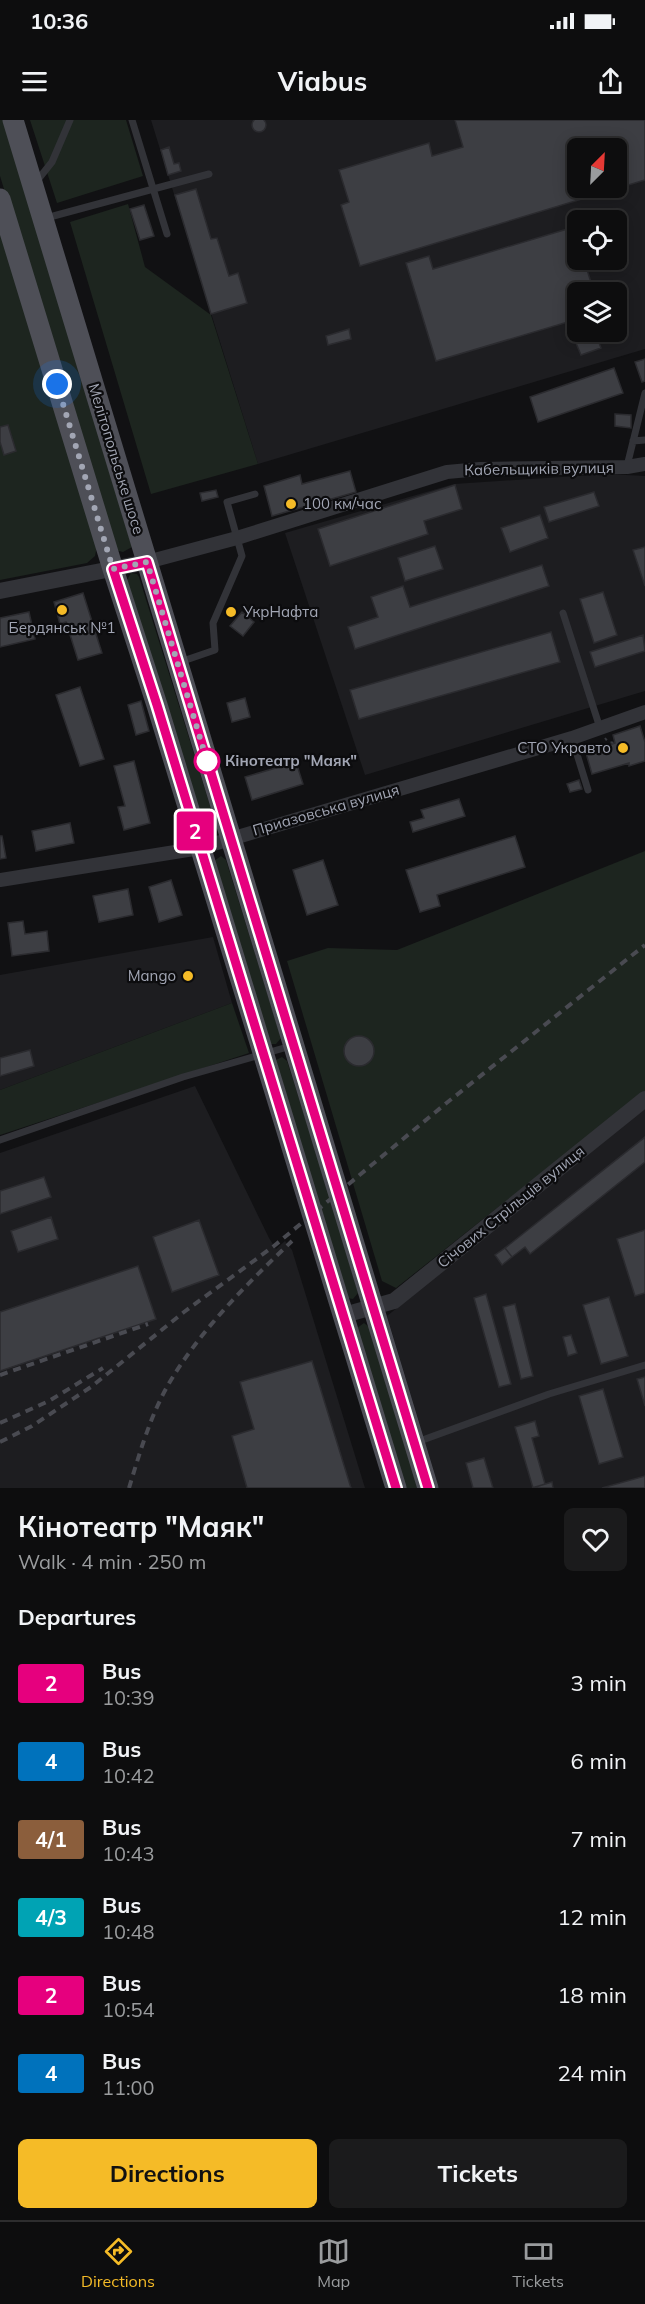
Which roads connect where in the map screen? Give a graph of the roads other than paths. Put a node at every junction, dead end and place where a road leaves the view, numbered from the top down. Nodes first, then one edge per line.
1 (13, 120) edge
2 (70, 120) edge
3 (132, 120) edge
4 (209, 174) dead end
5 (33, 186) junction
6 (153, 189) junction
7 (0, 199) edge
8 (43, 219) junction
9 (5, 230) edge
10 (167, 234) dead end
11 (645, 393) edge
12 (645, 440) edge
13 (633, 441) junction
14 (645, 464) edge
15 (627, 467) junction
16 (255, 494) dead end
17 (237, 538) junction
18 (147, 562) junction
19 (113, 569) junction
20 (0, 591) edge
21 (562, 614) dead end
22 (178, 663) junction
23 (645, 712) edge
24 (600, 728) junction
25 (572, 738) junction
26 (588, 790) dead end
27 (231, 838) junction
28 (200, 848) junction
29 (0, 880) edge
30 (293, 1045) junction
31 (262, 1054) junction
32 (645, 1099) edge
33 (0, 1140) edge
34 (373, 1307) junction
35 (344, 1315) junction
36 (645, 1365) edge
37 (414, 1444) junction
38 (396, 1488) edge
39 (428, 1488) edge

1 - 5 main road, Мелітопольське шосе
2 - 5 lane
3 - 6 lane
4 - 6 lane
5 - 8 main road, Мелітопольське шосе
6 - 8 lane
6 - 10 lane
7 - 9 main road
8 - 18 main road, Мелітопольське шосе
9 - 19 main road
11 - 13 lane
12 - 13 lane
13 - 15 lane
14 - 15 street, Кабельщиків вулиця
15 - 17 street, Кабельщиків вулиця
16 - 17 lane
17 - 18 street, Кабельщиків вулиця
17 - 22 lane
18 - 19 street, Кабельщиків вулиця
18 - 22 main road, Мелітопольське шосе
19 - 20 street, Кабельщиків вулиця
19 - 28 main road
21 - 24 lane
22 - 27 main road, Мелітопольське шосе
23 - 24 street, Приазовська вулиця
24 - 25 street, Приазовська вулиця
25 - 26 lane
25 - 27 street, Приазовська вулиця
27 - 28 street, Приазовська вулиця
27 - 30 main road, Мелітопольське шосе
28 - 29 street, Приазовська вулиця
28 - 31 main road
30 - 31 lane
30 - 34 main road, Мелітопольське шосе
31 - 33 lane
31 - 35 main road
32 - 34 street, Січових Стрільців вулиця
34 - 35 street, Січових Стрільців вулиця
34 - 37 main road, Мелітопольське шосе
35 - 38 main road
36 - 37 lane
37 - 39 main road, Мелітопольське шосе

